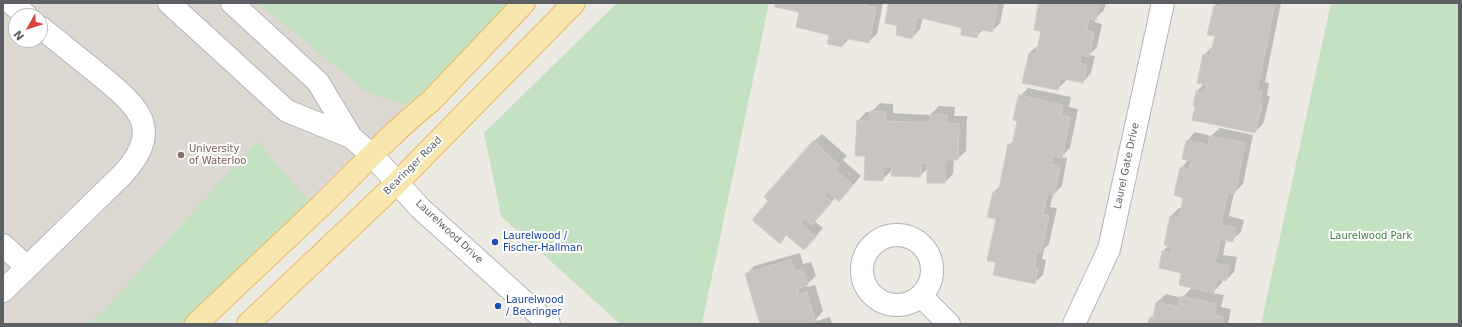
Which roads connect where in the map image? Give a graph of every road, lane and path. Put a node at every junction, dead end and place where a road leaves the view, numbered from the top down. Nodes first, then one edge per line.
1 (170, 3) edge
2 (232, 3) edge
3 (524, 3) edge
4 (574, 3) edge
5 (1163, 3) edge
6 (48, 33) edge
7 (351, 137) junction
8 (372, 155) junction
9 (398, 182) junction
10 (3, 245) edge
11 (27, 267) junction
12 (3, 291) edge
13 (921, 296) dead end
14 (196, 324) edge
15 (248, 324) edge
16 (549, 324) edge
17 (949, 324) edge
18 (1074, 324) edge

1 - 7 street, Laurelwood Drive
2 - 7 street, Laurelwood Drive
3 - 8 main road
4 - 9 main road, Bearinger Road
5 - 18 street, Laurel Gate Drive
6 - 11 street
7 - 8 street, Laurelwood Drive
8 - 9 street, Laurelwood Drive
8 - 14 main road
9 - 15 main road, Bearinger Road
9 - 16 street, Laurelwood Drive
10 - 11 street
11 - 12 street
13 - 17 street

